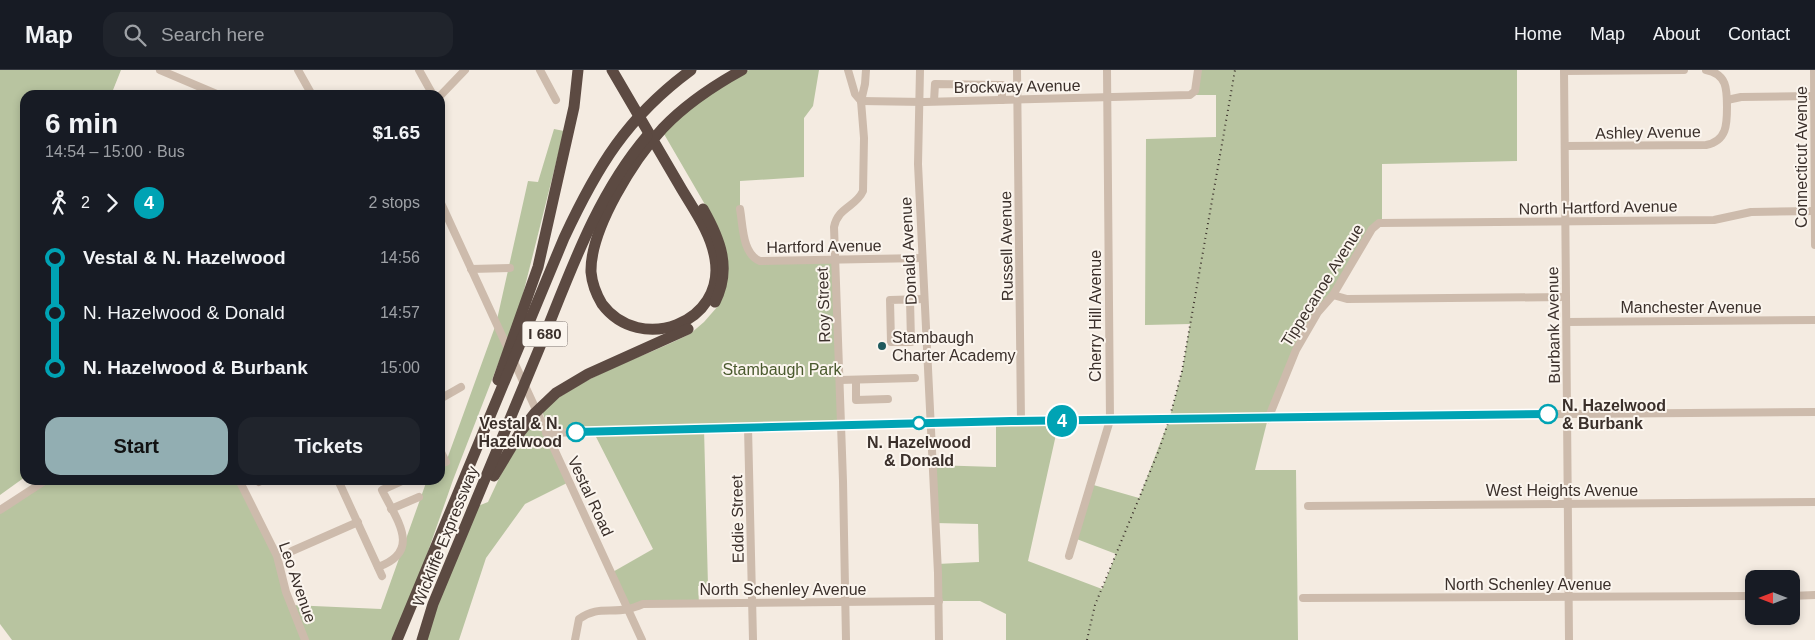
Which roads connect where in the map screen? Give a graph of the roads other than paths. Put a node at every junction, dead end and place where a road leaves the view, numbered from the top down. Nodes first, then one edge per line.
1 (160, 70) edge
2 (177, 70) edge
3 (298, 70) edge
4 (419, 70) edge
5 (465, 70) edge
6 (540, 70) edge
7 (578, 70) edge
8 (612, 70) edge
9 (621, 70) edge
10 (691, 70) edge
11 (730, 70) edge
12 (742, 70) edge
13 (848, 70) edge
14 (866, 70) edge
15 (920, 70) edge
16 (1018, 70) edge
17 (1107, 70) edge
18 (1198, 70) edge
19 (1684, 70) edge
20 (1706, 70) edge
21 (1814, 70) edge
22 (1564, 71) edge
23 (181, 78) junction
24 (627, 89) junction
25 (208, 90) edge
26 (309, 90) edge
27 (430, 90) edge
28 (445, 91) edge
29 (1814, 96) edge
30 (1107, 97) junction
31 (1018, 99) junction
32 (556, 100) dead end
33 (1002, 100) junction
34 (1727, 100) junction
35 (861, 101) junction
36 (934, 101) junction
37 (920, 102) junction
38 (1565, 146) junction
39 (740, 209) dead end
40 (1815, 211) edge
41 (445, 212) edge
42 (1566, 221) junction
43 (1380, 224) joint
44 (1815, 245) edge
45 (922, 258) junction
46 (835, 260) junction
47 (471, 268) junction
48 (510, 268) dead end
49 (1332, 296) junction
50 (1566, 297) junction
51 (924, 298) junction
52 (910, 299) junction
53 (1815, 320) edge
54 (1567, 322) junction
55 (915, 378) dead end
56 (840, 380) junction
57 (856, 380) junction
58 (461, 387) dead end
59 (445, 396) edge
60 (888, 399) dead end
61 (1815, 412) edge
62 (1568, 414) junction
63 (1268, 418) junction
64 (1110, 420) junction
65 (1021, 421) junction
66 (930, 423) junction
67 (841, 424) junction
68 (748, 427) junction
69 (544, 429) junction
70 (479, 446) junction
71 (38, 485) edge
72 (242, 485) edge
73 (340, 485) edge
74 (393, 485) edge
75 (419, 497) dead end
76 (1815, 502) edge
77 (1568, 504) junction
78 (1308, 506) dead end
79 (473, 508) junction
80 (392, 509) junction
81 (0, 510) edge
82 (358, 522) junction
83 (292, 551) dead end
84 (1069, 556) dead end
85 (378, 566) junction
86 (382, 576) dead end
87 (1815, 595) edge
88 (1745, 596) edge
89 (1800, 596) edge
90 (1568, 597) junction
91 (1303, 598) dead end
92 (939, 601) junction
93 (845, 602) junction
94 (752, 603) junction
95 (628, 609) junction
96 (305, 640) edge
97 (397, 640) edge
98 (422, 640) edge
99 (575, 640) edge
100 (642, 640) edge
101 (753, 640) edge
102 (846, 640) edge
103 (939, 640) edge
104 (1569, 640) edge

1 - 23 street
2 - 23 street
3 - 26 street
4 - 27 street
5 - 28 street
6 - 32 street
7 - 70 highway
8 - 24 highway
9 - 24 highway
10 - 70 highway, Wickliffe Expressway / I 680
11 - 79 highway, Wickliffe Expressway / I 680
12 - 24 highway
13 - 35 street, Roy Street
14 - 35 street, Roy Street
15 - 37 street, Donald Avenue
16 - 31 street, Russell Avenue
17 - 30 street, Cherry Hill Avenue
18 - 30 street, Brockway Avenue
19 - 22 street
20 - 34 street
21 - 29 street, Connecticut Avenue
22 - 38 street, Burbank Avenue
23 - 25 street
24 - 79 highway
29 - 34 street
29 - 40 street, Connecticut Avenue
30 - 31 street, Brockway Avenue
30 - 64 street, Cherry Hill Avenue
31 - 33 street, Brockway Avenue
31 - 65 street, Russell Avenue
33 - 36 street, Brockway Avenue
33 - 36 street
34 - 38 street, Ashley Avenue
35 - 37 street, Brockway Avenue
35 - 46 street, Roy Street
36 - 37 street, Brockway Avenue
37 - 45 street, Donald Avenue
38 - 42 street, Burbank Avenue
39 - 46 street, Hartford Avenue
40 - 42 street, North Hartford Avenue
40 - 44 street, Connecticut Avenue
41 - 47 street, Vestal Road
42 - 43 street, North Hartford Avenue
42 - 50 street, Burbank Avenue
43 - 49 street, Tippecanoe Avenue
45 - 46 street, Hartford Avenue
45 - 51 street, Donald Avenue
46 - 56 street, Roy Street
47 - 48 street
47 - 69 street, Vestal Road
49 - 50 street
49 - 63 street, Tippecanoe Avenue
50 - 54 street, Burbank Avenue
51 - 52 street
51 - 66 street, Donald Avenue
52 - 52 street
53 - 54 street, Manchester Avenue
54 - 62 street, Burbank Avenue
55 - 57 street
56 - 57 street
56 - 67 street, Roy Street
57 - 60 street
58 - 59 street
61 - 62 street
62 - 63 street
62 - 77 street, Burbank Avenue
63 - 64 street
64 - 65 street
64 - 84 street, Cherry Hill Avenue
65 - 66 street
66 - 67 street
66 - 92 street, Donald Avenue
67 - 68 street
67 - 93 street, Roy Street
68 - 69 street
68 - 94 street, Eddie Street
69 - 95 street, Vestal Road
70 - 97 highway, Wickliffe Expressway / I 680
71 - 81 street
72 - 96 street, Leo Avenue
73 - 82 street
74 - 80 street
75 - 80 street
76 - 77 street, West Heights Avenue
77 - 78 street, West Heights Avenue
77 - 90 street, Burbank Avenue
79 - 98 highway, Wickliffe Expressway / I 680
80 - 85 street
82 - 83 street
82 - 85 street
85 - 86 street
87 - 89 street
88 - 90 street, North Schenley Avenue
90 - 91 street, North Schenley Avenue
90 - 104 street, Burbank Avenue
92 - 93 street, North Schenley Avenue
92 - 103 street, Donald Avenue
93 - 94 street, North Schenley Avenue
93 - 102 street, Roy Street
94 - 95 street, North Schenley Avenue
94 - 101 street, Eddie Street
95 - 99 street, North Schenley Avenue
95 - 100 street, Vestal Road

